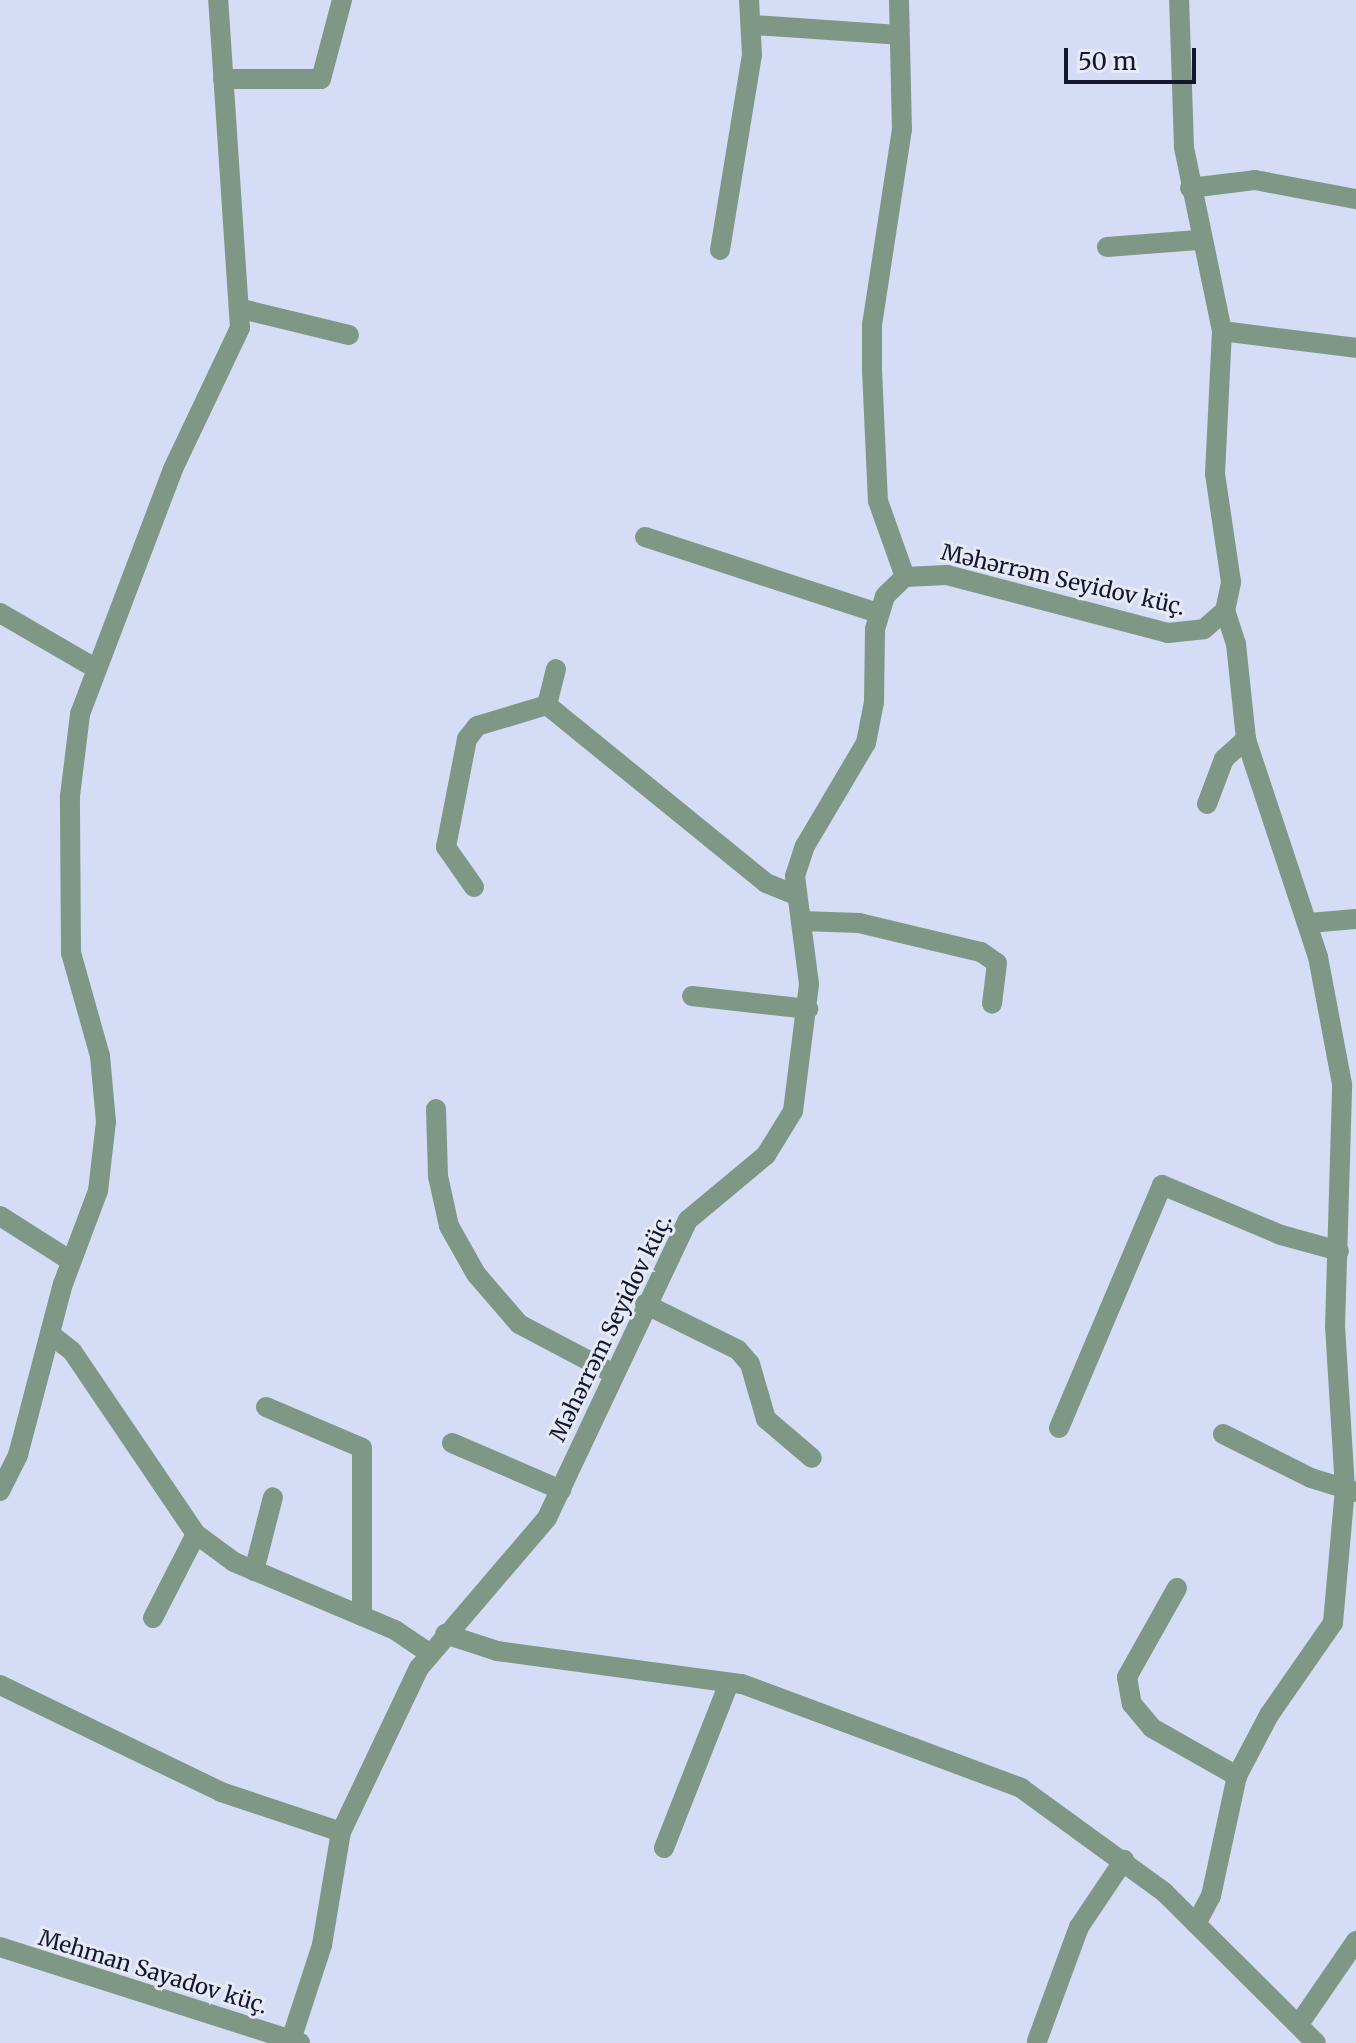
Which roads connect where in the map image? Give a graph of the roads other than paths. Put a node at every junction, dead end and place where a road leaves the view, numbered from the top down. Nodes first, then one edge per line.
1 (218, 0) edge
2 (342, 0) edge
3 (749, 0) edge
4 (899, 0) edge
5 (1179, 0) edge
6 (754, 25) junction
7 (899, 35) junction
8 (223, 79) junction
9 (1190, 188) junction
10 (1356, 199) edge
11 (1198, 240) junction
12 (1107, 247) dead end
13 (720, 250) dead end
14 (242, 309) junction
15 (1222, 331) junction
16 (349, 335) dead end
17 (1356, 348) edge
18 (645, 537) dead end
19 (905, 577) junction
20 (1225, 611) junction
21 (0, 613) edge
22 (877, 613) junction
23 (95, 668) junction
24 (556, 669) dead end
25 (547, 705) junction
26 (1246, 739) junction
27 (1207, 804) dead end
28 (474, 887) dead end
29 (796, 895) junction
30 (1356, 919) edge
31 (801, 921) junction
32 (1309, 923) junction
33 (692, 996) dead end
34 (992, 1004) dead end
35 (808, 1009) junction
36 (436, 1109) dead end
37 (0, 1216) edge
38 (1339, 1251) junction
39 (71, 1261) junction
40 (645, 1304) junction
41 (50, 1334) junction
42 (614, 1374) junction
43 (266, 1407) dead end
44 (1059, 1428) dead end
45 (1223, 1434) dead end
46 (452, 1443) dead end
47 (812, 1458) dead end
48 (6, 1468) edge
49 (561, 1490) junction
50 (1351, 1490) edge
51 (0, 1491) edge
52 (273, 1497) dead end
53 (196, 1534) junction
54 (254, 1571) junction
55 (1177, 1588) dead end
56 (362, 1616) junction
57 (153, 1618) dead end
58 (445, 1634) junction
59 (429, 1653) junction
60 (729, 1683) junction
61 (0, 1685) edge
62 (1237, 1776) junction
63 (341, 1832) junction
64 (664, 1848) dead end
65 (1124, 1860) junction
66 (1196, 1924) junction
67 (1356, 1941) edge
68 (0, 1947) edge
69 (1299, 2024) junction
70 (1037, 2041) dead end
71 (294, 2042) edge
72 (1316, 2043) edge

1 - 8 street
2 - 8 street
3 - 6 street
4 - 7 street
5 - 9 street
6 - 7 street
6 - 13 street
7 - 19 street
8 - 14 street
9 - 10 street
9 - 11 street
11 - 12 street
11 - 15 street
14 - 16 street
14 - 23 street
15 - 17 street
15 - 20 street
18 - 22 street
19 - 20 street, Məhərrəm Seyidov küç.
19 - 22 street
20 - 26 street
21 - 23 street
22 - 29 street, Məhərrəm Seyidov küç.
23 - 39 street
24 - 25 street
25 - 28 street
25 - 29 street
26 - 27 street
26 - 32 street
29 - 31 street, Məhərrəm Seyidov küç.
30 - 32 street
31 - 34 street
31 - 35 street, Məhərrəm Seyidov küç.
32 - 38 street
33 - 35 street
35 - 40 street, Məhərrəm Seyidov küç.
36 - 42 street
37 - 39 street
38 - 44 street
38 - 50 street
39 - 41 street
40 - 42 street, Məhərrəm Seyidov küç.
40 - 47 street
41 - 48 street
41 - 53 street
42 - 49 street, Məhərrəm Seyidov küç.
43 - 56 street
45 - 50 street
46 - 49 street
48 - 51 street
49 - 58 street, Məhərrəm Seyidov küç.
50 - 62 street
52 - 54 street
53 - 54 street
53 - 57 street
54 - 56 street
55 - 62 street
56 - 59 street
58 - 59 street, Məhərrəm Seyidov küç.
58 - 60 street
59 - 63 street, Məhərrəm Seyidov küç.
60 - 64 street
60 - 65 street
61 - 63 street
62 - 66 street
63 - 71 street, Məhərrəm Seyidov küç.
65 - 66 street
65 - 70 street
66 - 69 street
67 - 69 street
68 - 71 street, Mehman Sayadov küç.
69 - 72 street

